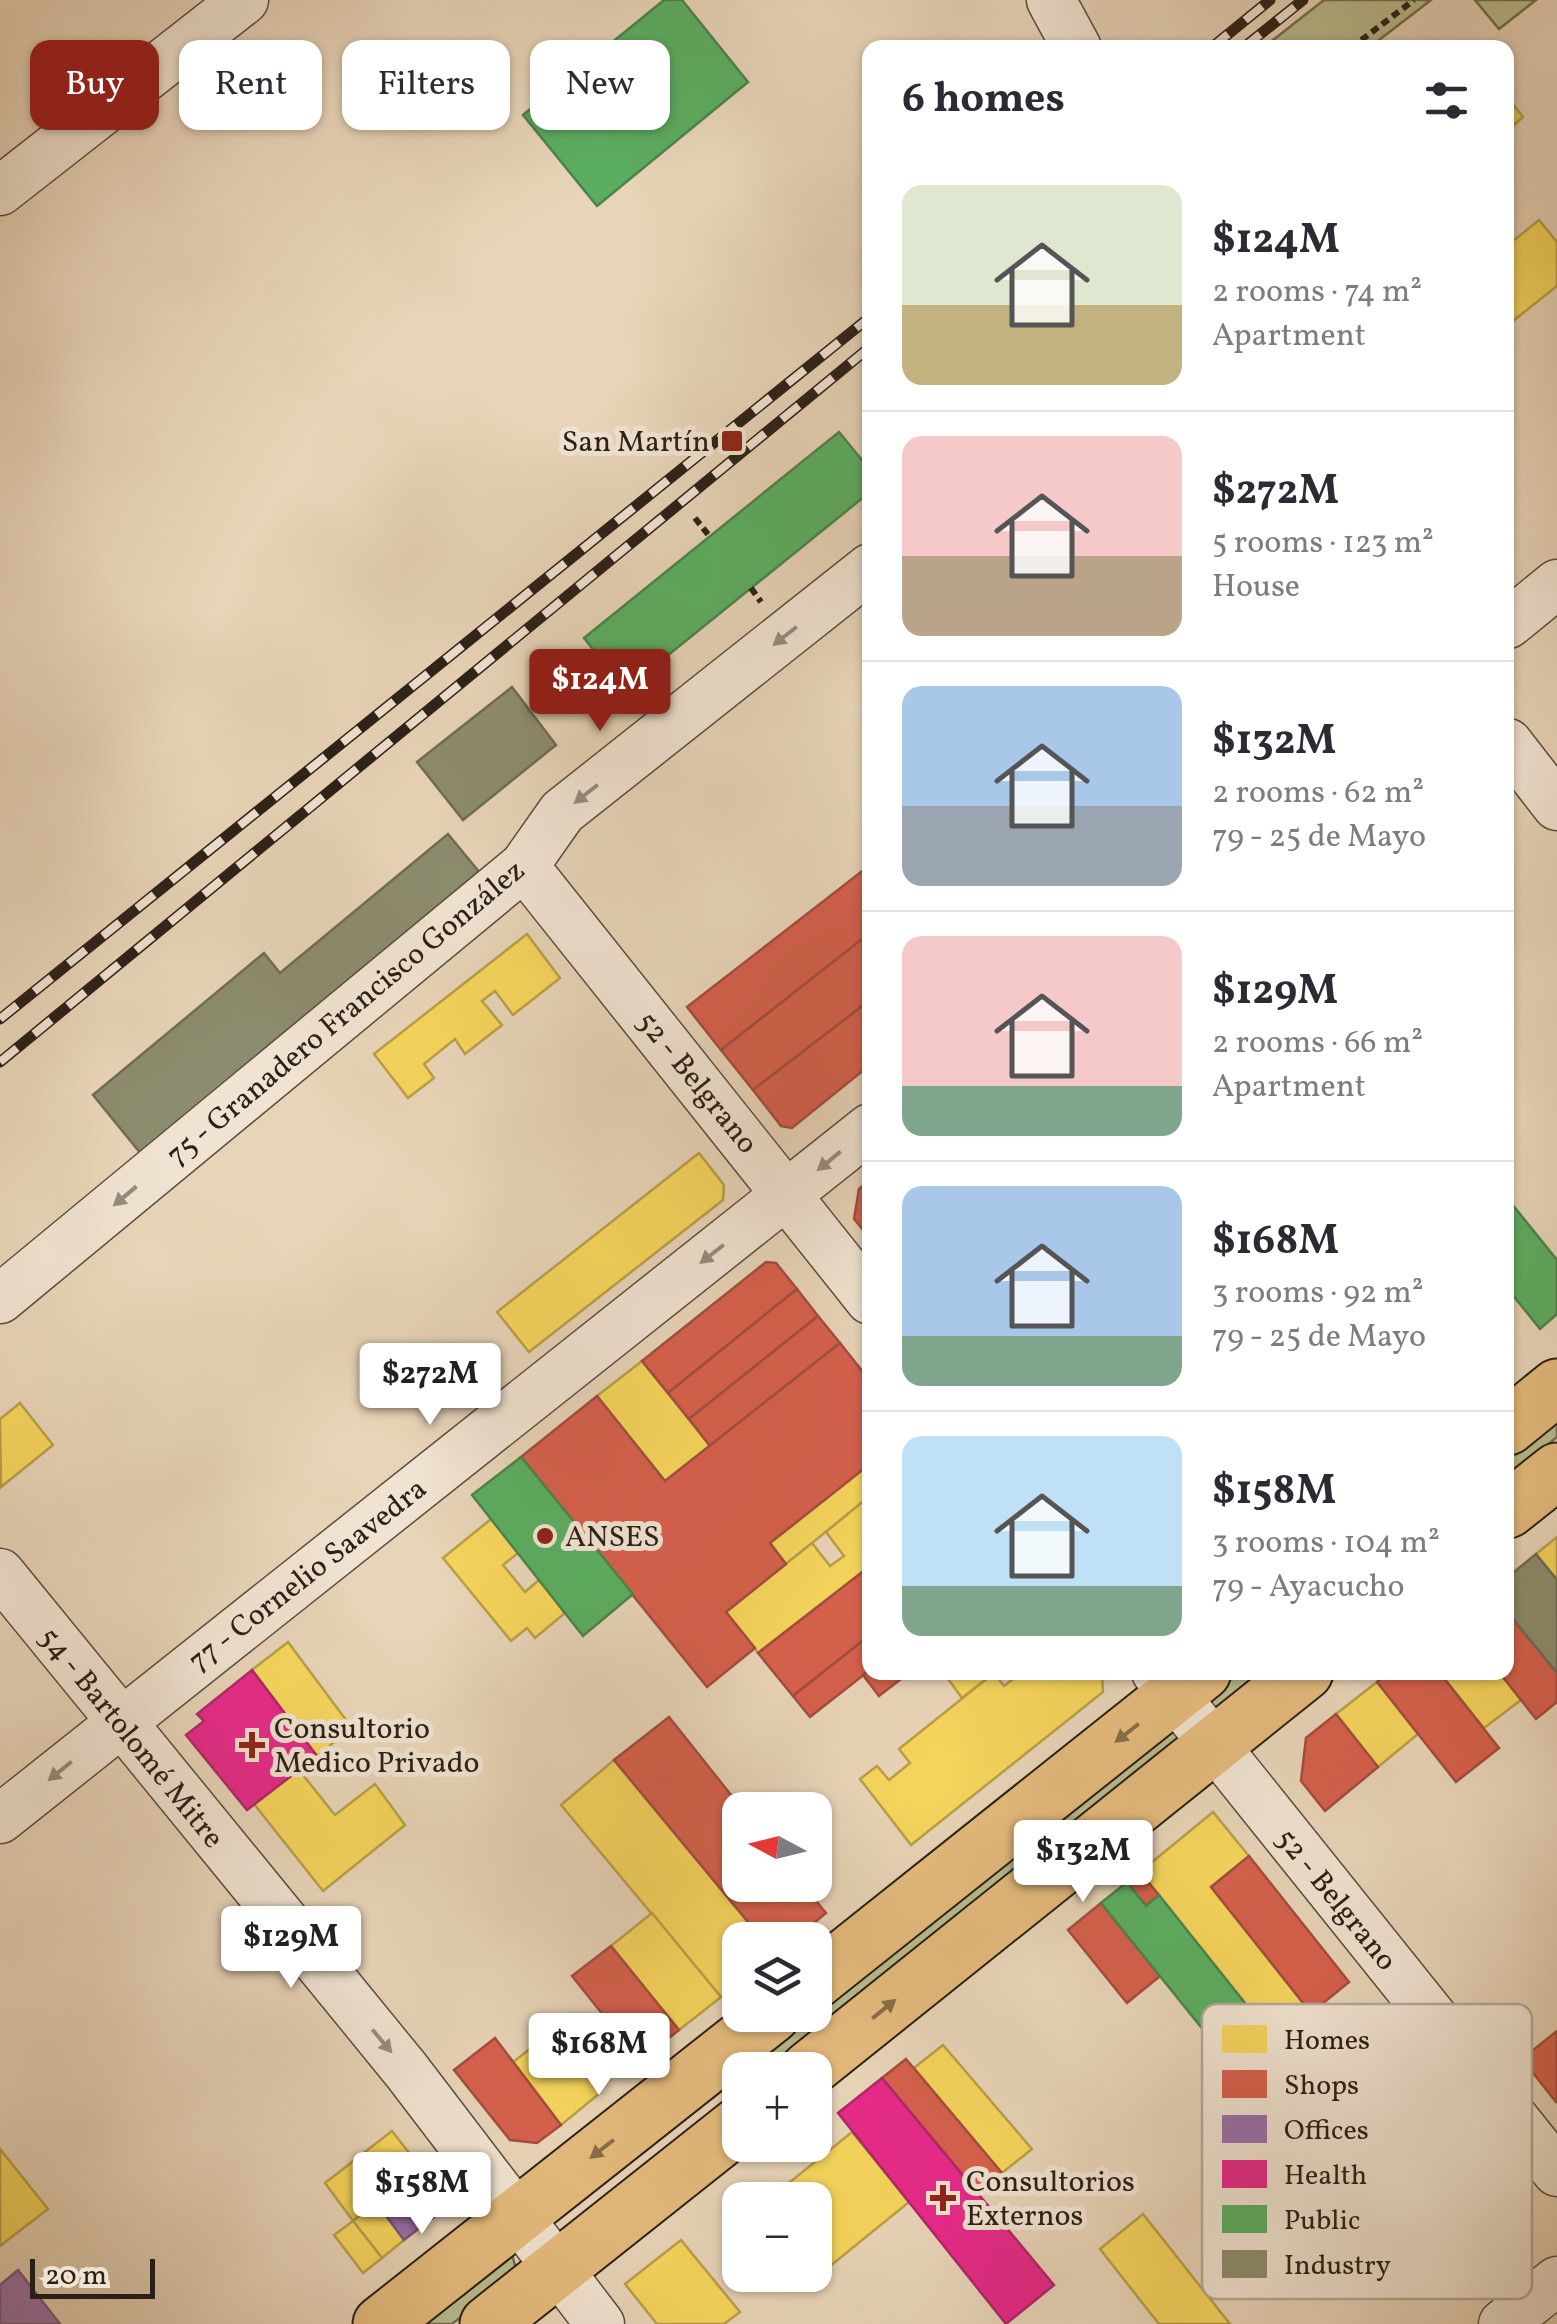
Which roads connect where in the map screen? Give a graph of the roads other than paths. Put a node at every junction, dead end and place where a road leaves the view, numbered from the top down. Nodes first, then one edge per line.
1 (244, 0) edge
2 (1051, 0) edge
3 (1073, 40) edge
4 (0, 191) edge
5 (862, 574) edge
6 (1557, 584) edge
7 (1514, 619) edge
8 (1514, 751) edge
9 (1557, 806) edge
10 (524, 866) junction
11 (862, 1134) edge
12 (788, 1194) junction
13 (862, 1290) edge
14 (0, 1299) edge
15 (1557, 1387) edge
16 (1514, 1422) edge
17 (1557, 1470) edge
18 (1514, 1505) edge
19 (0, 1574) edge
20 (1178, 1680) edge
21 (1295, 1680) edge
22 (120, 1723) junction
23 (1213, 1746) junction
24 (0, 1820) edge
25 (832, 1967) edge
26 (1421, 2004) edge
27 (750, 2032) edge
28 (830, 2052) edge
29 (722, 2138) edge
30 (1532, 2141) edge
31 (1557, 2172) edge
32 (516, 2217) junction
33 (557, 2270) junction
34 (1557, 2281) edge
35 (381, 2324) edge
36 (488, 2324) edge
37 (600, 2324) edge
38 (1503, 2324) edge

1 - 4 street
2 - 3 street
5 -> 10 street, 75 - Granadero Francisco González
6 - 7 street
8 - 9 street
10 - 12 street, 52 - Belgrano
10 -> 14 street, 75 - Granadero Francisco González
11 -> 12 street, 77 - Cornelio Saavedra
12 - 13 street, 52 - Belgrano
12 -> 22 street, 77 - Cornelio Saavedra
15 - 16 main road
17 - 18 main road
19 - 22 street, 54 - Bartolomé Mitre
20 - 23 street, 52 - Belgrano
20 -> 25 main road
21 - 23 main road
22 -> 24 street, 77 - Cornelio Saavedra
22 -> 32 street, 54 - Bartolomé Mitre
23 - 26 street, 52 - Belgrano
28 -> 23 main road
27 -> 32 main road
29 - 33 main road
30 - 31 street, 52 - Belgrano
32 - 33 street, 54 - Bartolomé Mitre
32 - 35 main road
33 - 36 main road
33 - 37 street, 54 - Bartolomé Mitre
34 - 38 street

